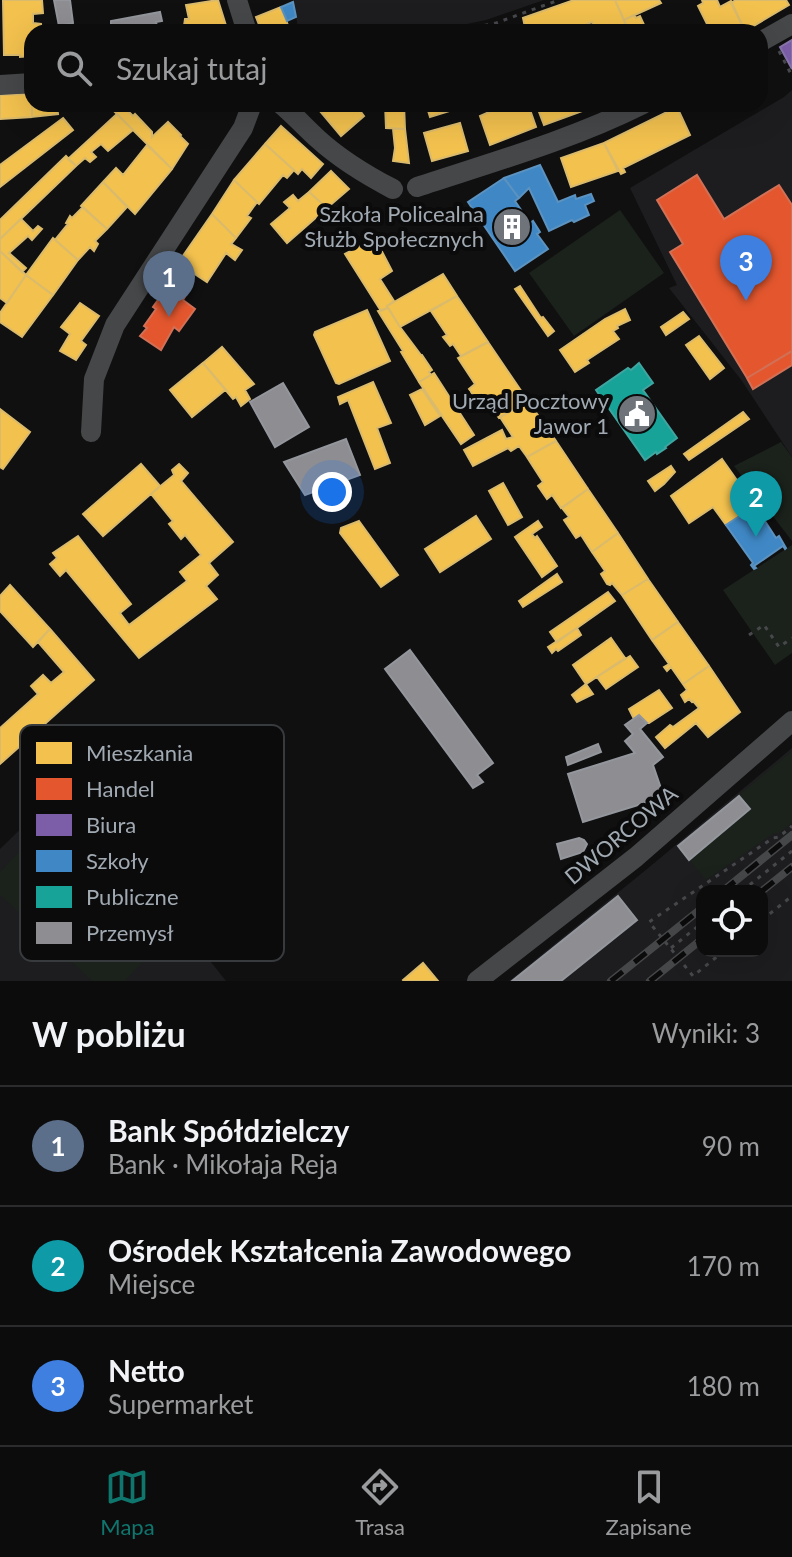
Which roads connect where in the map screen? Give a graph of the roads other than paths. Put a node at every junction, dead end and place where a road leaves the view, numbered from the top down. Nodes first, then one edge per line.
1 (237, 0) edge
2 (244, 24) edge
3 (792, 24) edge
4 (768, 41) edge
5 (24, 84) edge
6 (0, 85) edge
7 (249, 112) edge
8 (289, 112) edge
9 (626, 112) edge
10 (417, 187) dead end
11 (393, 189) dead end
12 (91, 432) dead end
13 (792, 722) edge
14 (477, 981) edge

1 - 2 street
3 - 4 street
5 - 6 street
7 - 12 street
8 - 11 street
9 - 10 street
13 - 14 street, DWORCOWA

